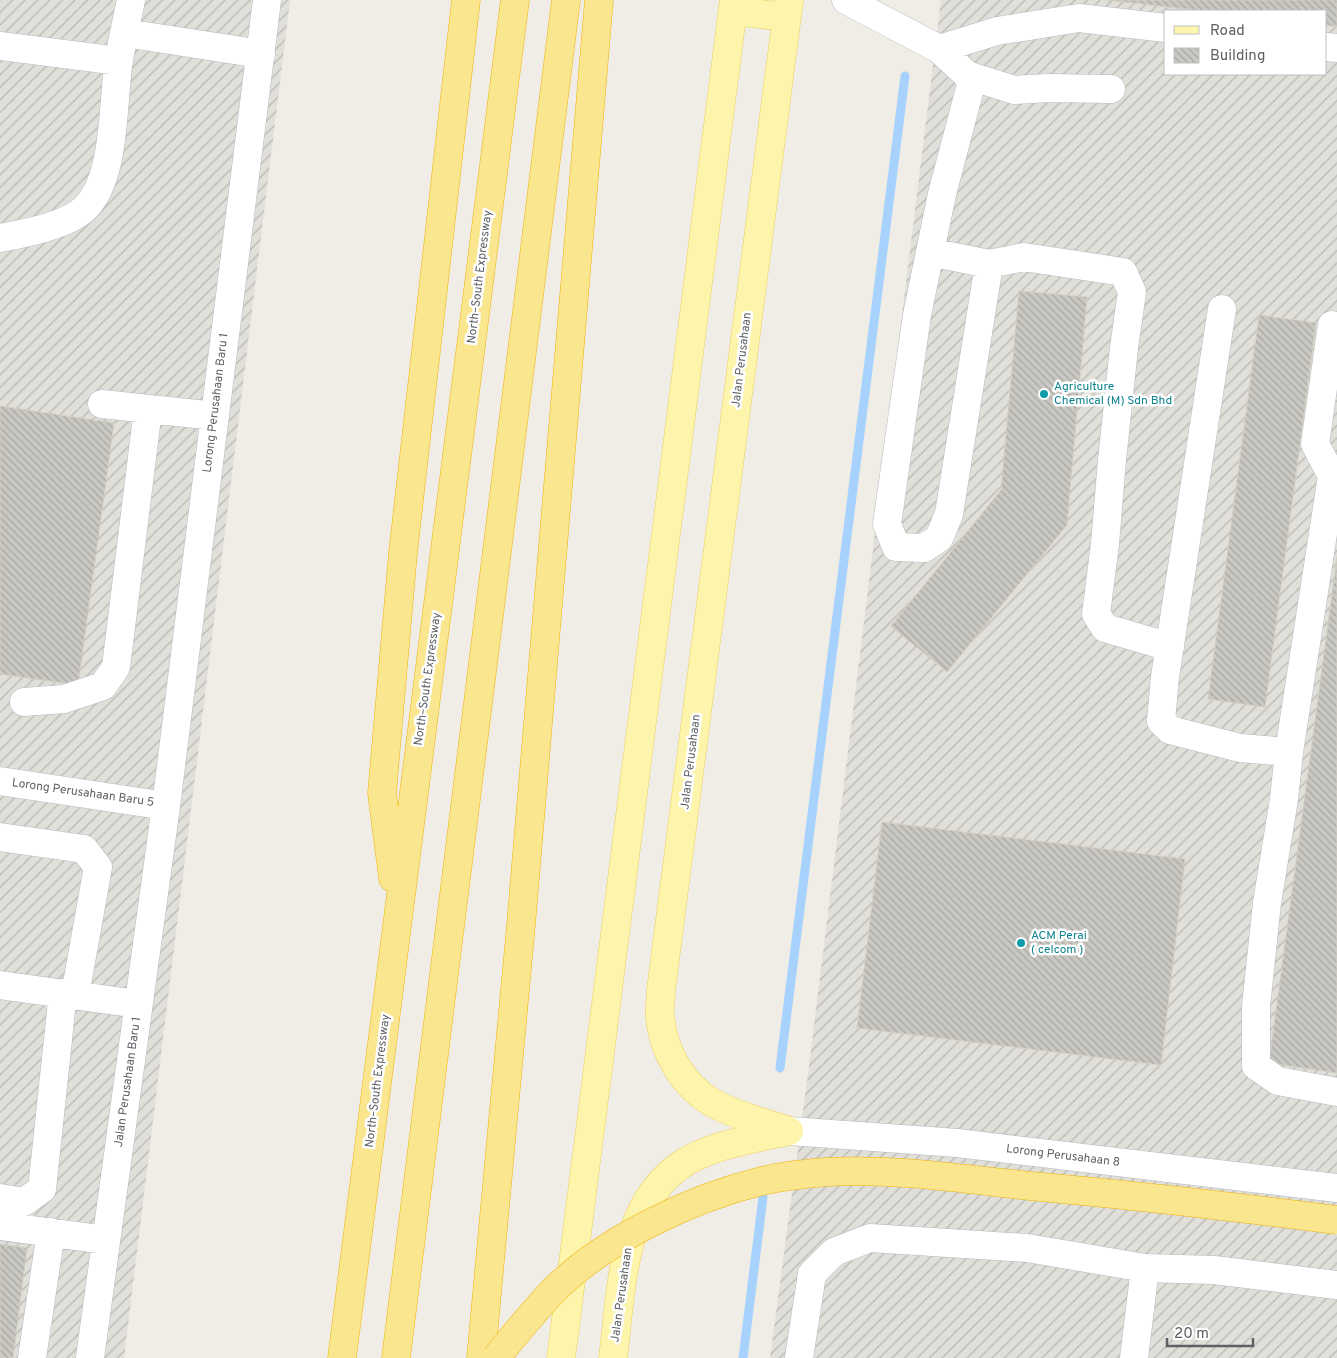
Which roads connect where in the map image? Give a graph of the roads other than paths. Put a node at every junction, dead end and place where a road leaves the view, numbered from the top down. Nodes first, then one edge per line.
1 (131, 0) edge
2 (268, 0) edge
3 (466, 0) edge
4 (515, 0) edge
5 (566, 0) edge
6 (599, 0) edge
7 (846, 0) edge
8 (734, 5) edge
9 (787, 8) edge
10 (1164, 28) edge
11 (125, 33) junction
12 (0, 46) edge
13 (939, 49) junction
14 (261, 54) junction
15 (119, 61) junction
16 (973, 77) junction
17 (1111, 89) dead end
18 (0, 238) edge
19 (930, 252) junction
20 (990, 264) junction
21 (1222, 309) dead end
22 (1332, 325) dead end
23 (102, 404) dead end
24 (148, 409) junction
25 (215, 416) junction
26 (1335, 476) edge
27 (1170, 647) junction
28 (24, 702) dead end
29 (1289, 752) junction
30 (0, 781) edge
31 (166, 806) junction
32 (0, 837) edge
33 (398, 916) junction
34 (0, 985) edge
35 (69, 994) junction
36 (138, 1004) junction
37 (1337, 1092) edge
38 (789, 1131) junction
39 (1337, 1188) edge
40 (0, 1198) edge
41 (1337, 1220) edge
42 (0, 1226) edge
43 (51, 1232) junction
44 (106, 1240) junction
45 (1145, 1268) junction
46 (1337, 1285) edge
47 (32, 1358) edge
48 (90, 1358) edge
49 (342, 1358) edge
50 (396, 1358) edge
51 (481, 1358) edge
52 (496, 1358) edge
53 (561, 1358) edge
54 (613, 1358) edge
55 (799, 1358) edge
56 (1134, 1358) edge

1 - 11 street
2 - 14 street, Lorong Perusahaan Baru 1
3 - 33 highway
4 - 33 highway, North–South Expressway
5 - 50 highway
6 - 51 highway
7 - 13 street
8 - 9 main road
8 - 53 main road
9 - 38 main road, Jalan Perusahaan
10 - 13 street
11 - 14 street
11 - 15 street
12 - 15 street
13 - 16 street
14 - 25 street, Lorong Perusahaan Baru 1
15 - 18 street
16 - 17 street
16 - 19 street
19 - 20 street
19 - 20 street
20 - 27 street
21 - 27 street
22 - 26 street
23 - 24 street
24 - 25 street
24 - 28 street
25 - 31 street, Lorong Perusahaan Baru 1
26 - 29 street
27 - 29 street
29 - 37 street
30 - 31 street, Lorong Perusahaan Baru 5
31 - 36 street, Jalan Perusahaan Baru 1
32 - 35 street
33 - 49 highway, North–South Expressway
34 - 35 street
35 - 36 street
35 - 40 street
36 - 44 street, Jalan Perusahaan Baru 1
38 - 39 street, Lorong Perusahaan 8
38 - 54 main road, Jalan Perusahaan
41 - 52 highway, bridge
42 - 43 street
43 - 44 street
43 - 47 street
44 - 48 street, Jalan Perusahaan Baru 1
45 - 46 street
45 - 55 street
45 - 56 street

